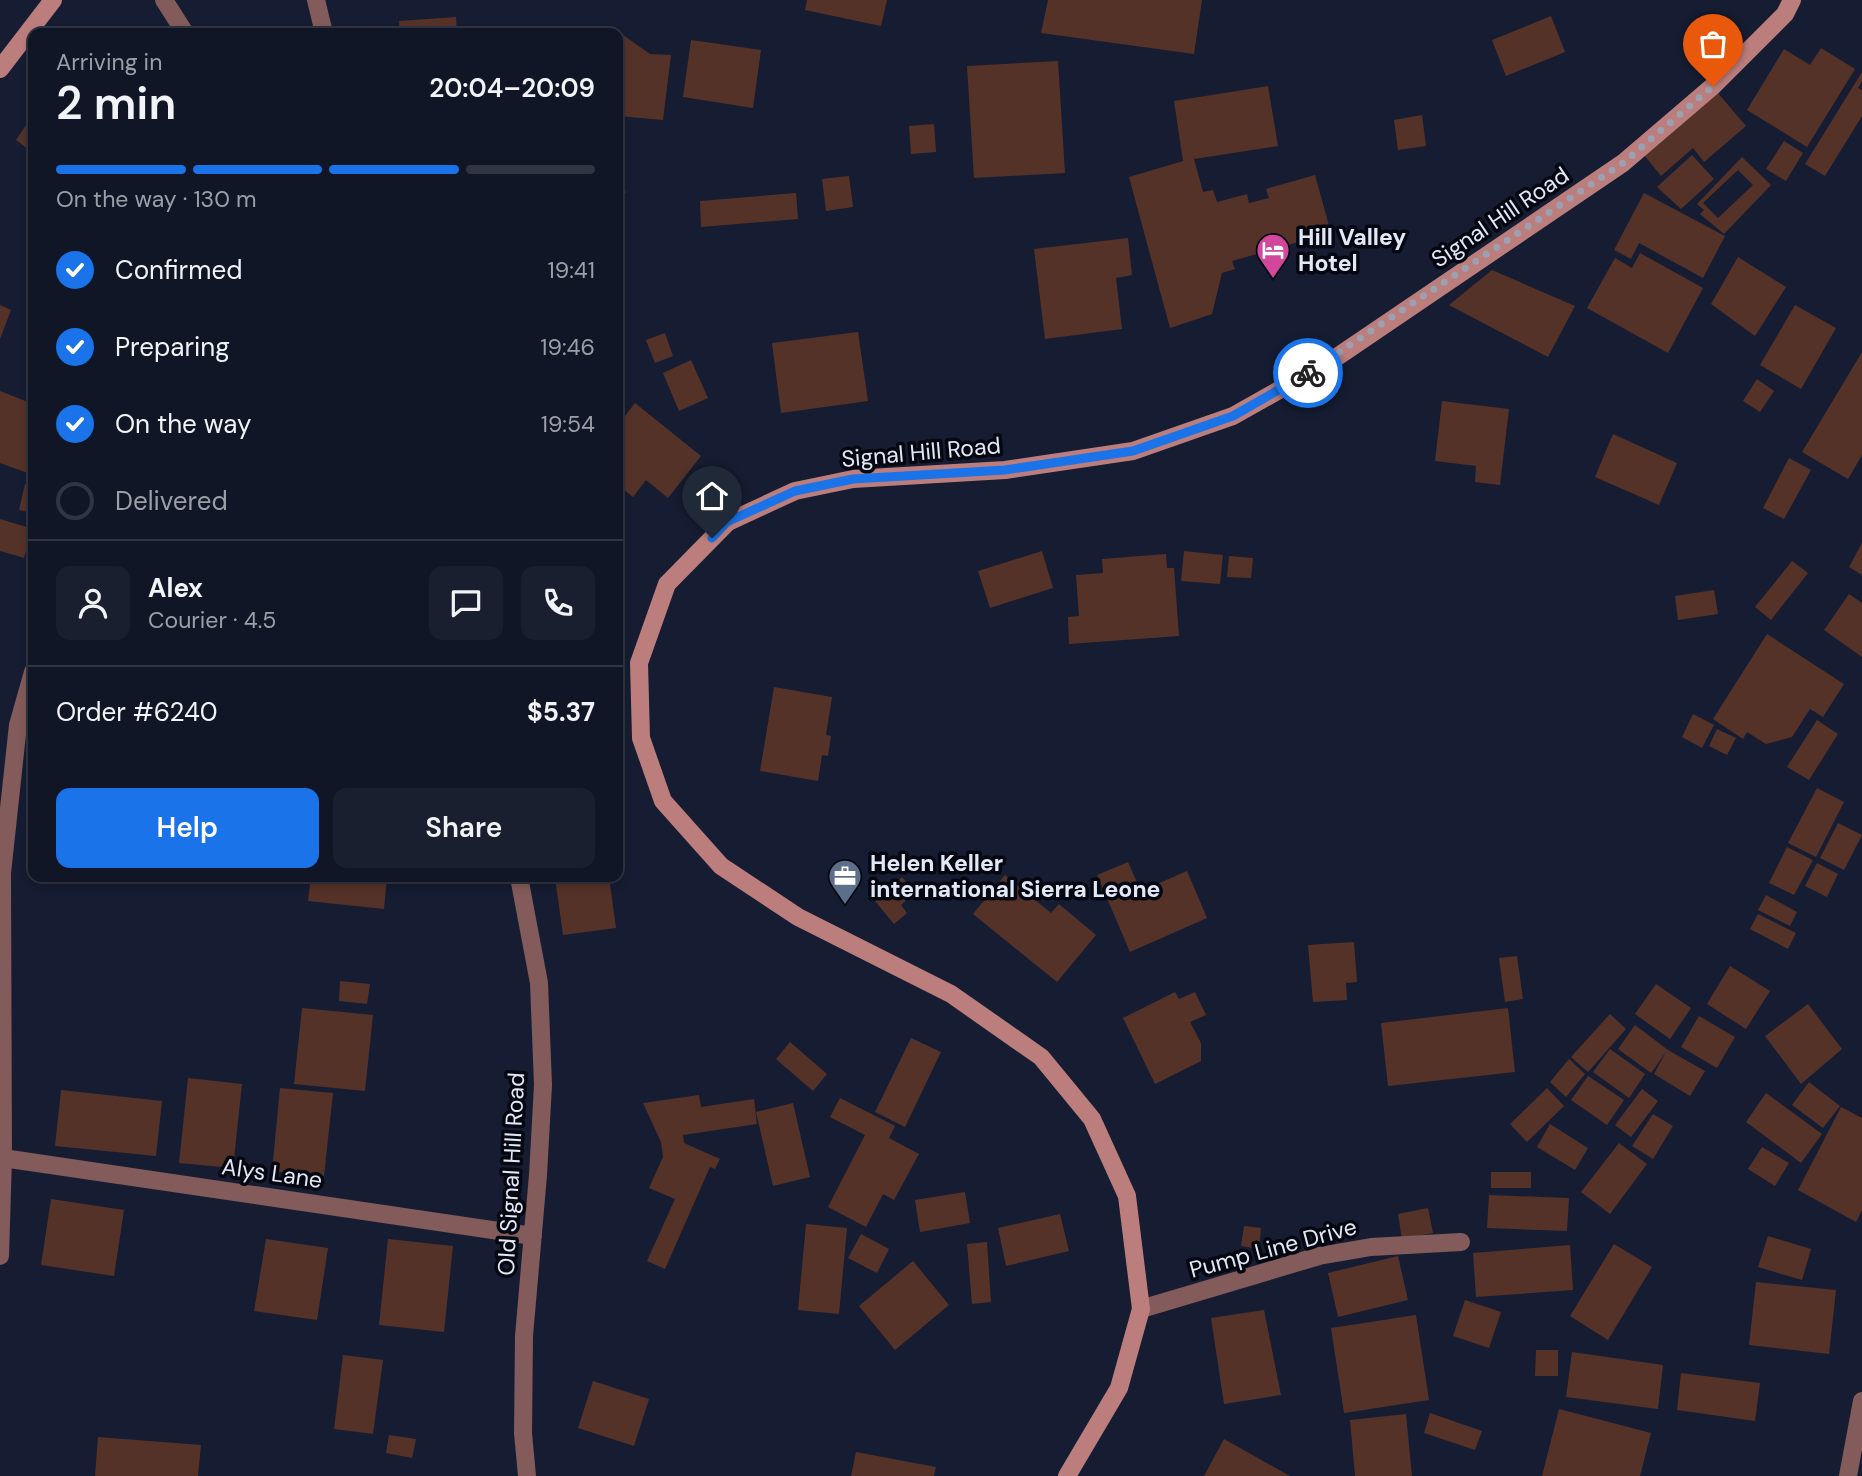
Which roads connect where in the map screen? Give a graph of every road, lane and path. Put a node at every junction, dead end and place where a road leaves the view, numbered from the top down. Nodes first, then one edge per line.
1 (53, 0) edge
2 (164, 0) edge
3 (316, 0) edge
4 (1793, 0) edge
5 (31, 28) edge
6 (182, 28) edge
7 (323, 28) edge
8 (28, 33) edge
9 (0, 69) edge
10 (28, 690) edge
11 (520, 882) edge
12 (3, 1158) junction
13 (533, 1236) junction
14 (1461, 1242) dead end
15 (0, 1256) edge
16 (1141, 1309) junction
17 (1862, 1401) edge
18 (527, 1476) edge
19 (1067, 1476) edge
20 (1848, 1476) edge

1 - 5 main road
2 - 6 street
3 - 7 street
4 - 16 main road, Signal Hill Road
8 - 9 main road
10 - 12 street
11 - 13 street, Old Signal Hill Road
12 - 13 street, Alys Lane
12 - 15 street
13 - 18 street, Old Signal Hill Road
14 - 16 street, Pump Line Drive
16 - 19 main road, Signal Hill Road
17 - 20 street

